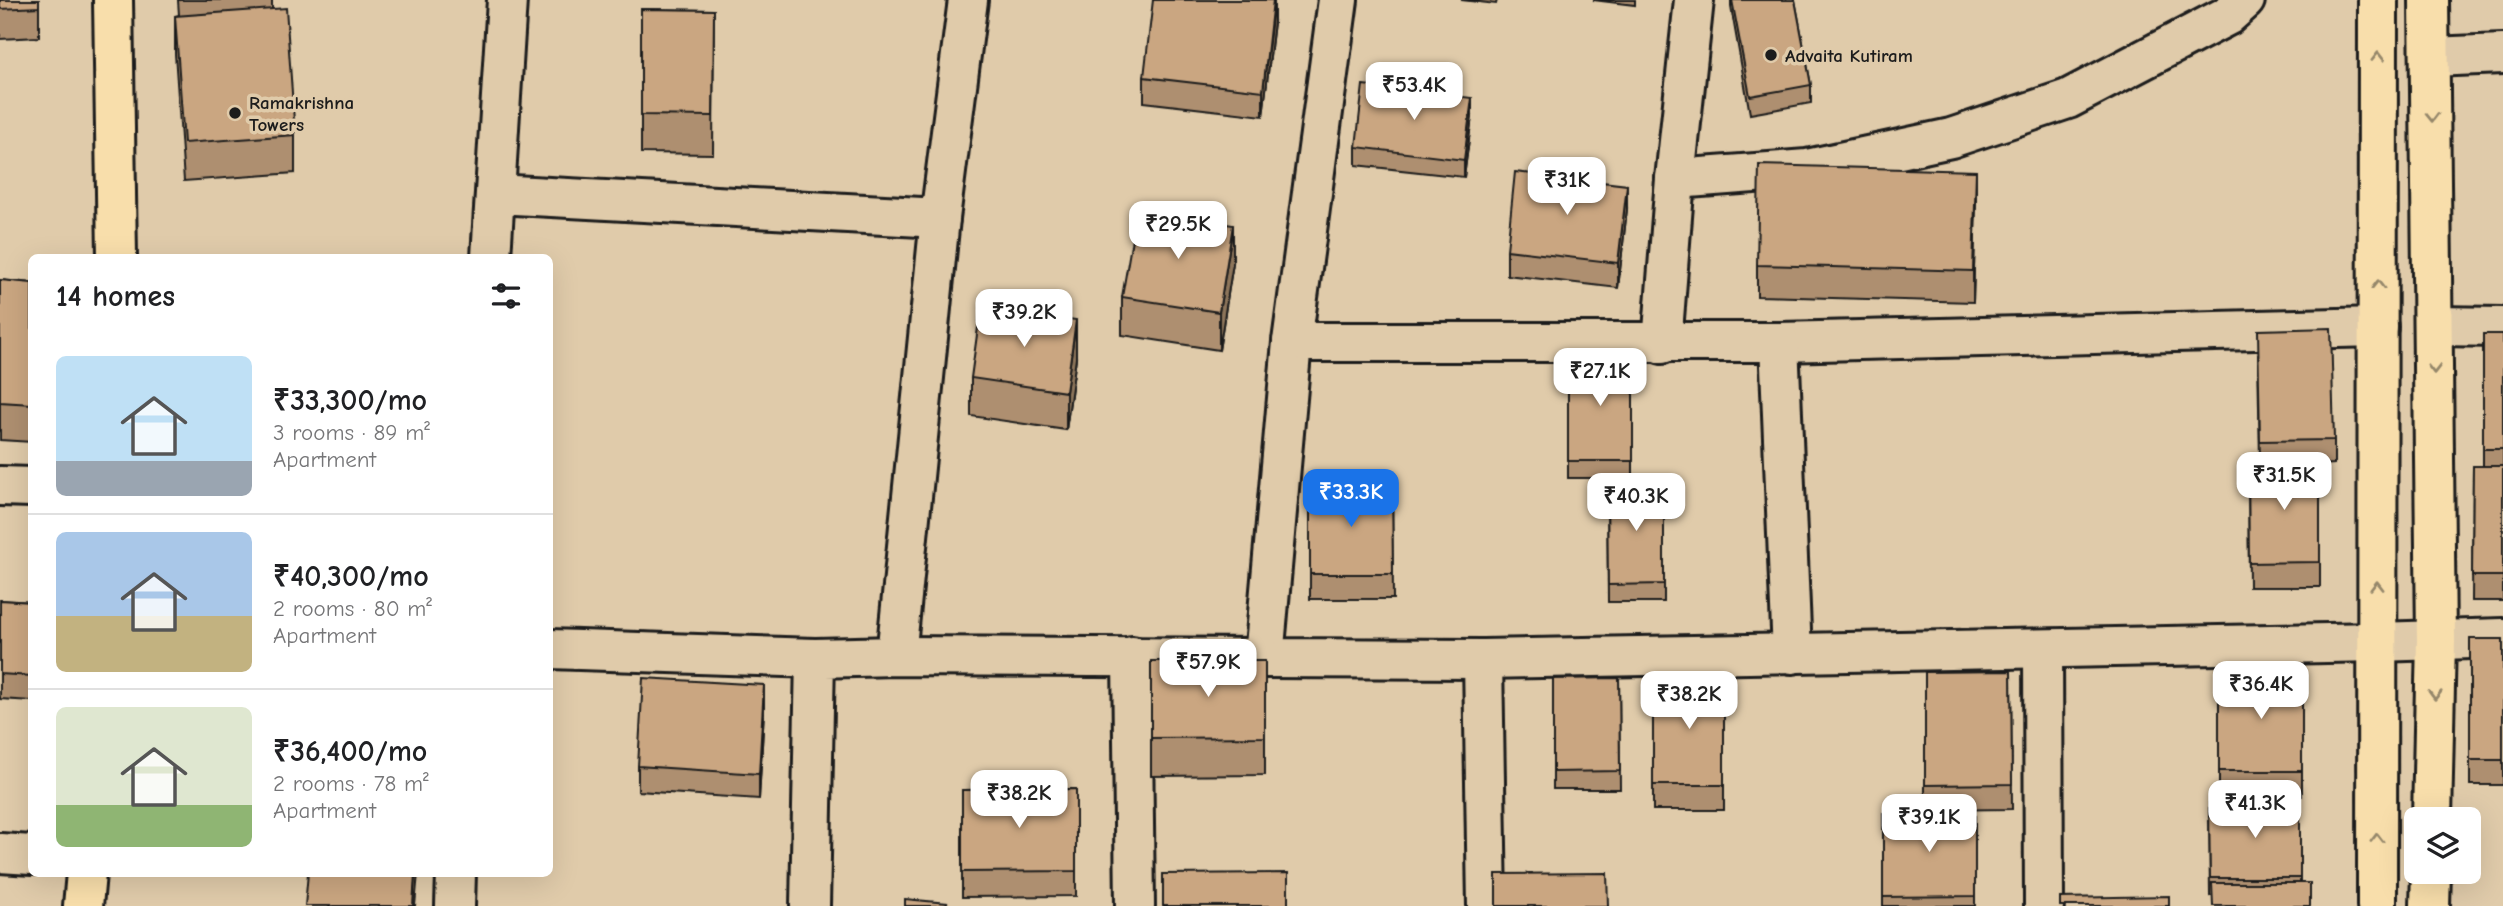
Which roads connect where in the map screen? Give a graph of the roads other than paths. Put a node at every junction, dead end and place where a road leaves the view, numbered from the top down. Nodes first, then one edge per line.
1 (113, 0) edge
2 (507, 0) edge
3 (968, 0) edge
4 (1338, 0) edge
5 (1694, 0) edge
6 (2245, 0) edge
7 (2378, 0) edge
8 (2430, 0) edge
9 (2503, 54) edge
10 (2431, 57) junction
11 (1675, 179) junction
12 (496, 194) junction
13 (940, 218) junction
14 (117, 254) edge
15 (491, 254) edge
16 (2434, 326) junction
17 (2378, 327) junction
18 (2503, 327) edge
19 (1292, 342) junction
20 (1779, 342) junction
21 (1662, 344) junction
22 (0, 485) edge
23 (28, 487) edge
24 (2503, 638) edge
25 (2436, 640) junction
26 (2377, 642) junction
27 (553, 649) edge
28 (2043, 649) junction
29 (1792, 654) junction
30 (896, 656) junction
31 (1132, 656) junction
32 (815, 658) junction
33 (1265, 658) junction
34 (1483, 659) junction
35 (2432, 807) edge
36 (0, 853) edge
37 (28, 855) edge
38 (86, 877) edge
39 (456, 877) edge
40 (2431, 884) edge
41 (83, 906) edge
42 (454, 906) edge
43 (810, 906) edge
44 (1135, 906) edge
45 (1487, 906) edge
46 (2044, 906) edge
47 (2377, 906) edge
48 (2430, 906) edge

1 - 14 main road
2 - 12 street
3 - 13 street
4 - 19 street
5 - 11 street
6 - 11 street
17 -> 7 main road
8 - 10 main road
9 - 10 street
10 -> 16 main road
11 - 21 street
12 - 13 street
12 - 15 street
13 - 30 street
16 - 18 street
16 -> 25 main road
17 - 20 street
26 -> 17 main road
19 - 21 street
19 - 33 street
20 - 21 street
20 - 29 street
22 - 23 street
24 - 25 street
25 - 26 street
25 -> 35 main road
26 - 28 street
47 -> 26 main road
27 - 32 street
28 - 29 street
28 - 46 street
29 - 34 street
30 - 31 street
30 - 32 street
31 - 33 street
31 - 44 street
32 - 43 street
33 - 34 street
34 - 45 street
36 - 37 street
38 - 41 main road
39 - 42 street
40 - 48 main road

